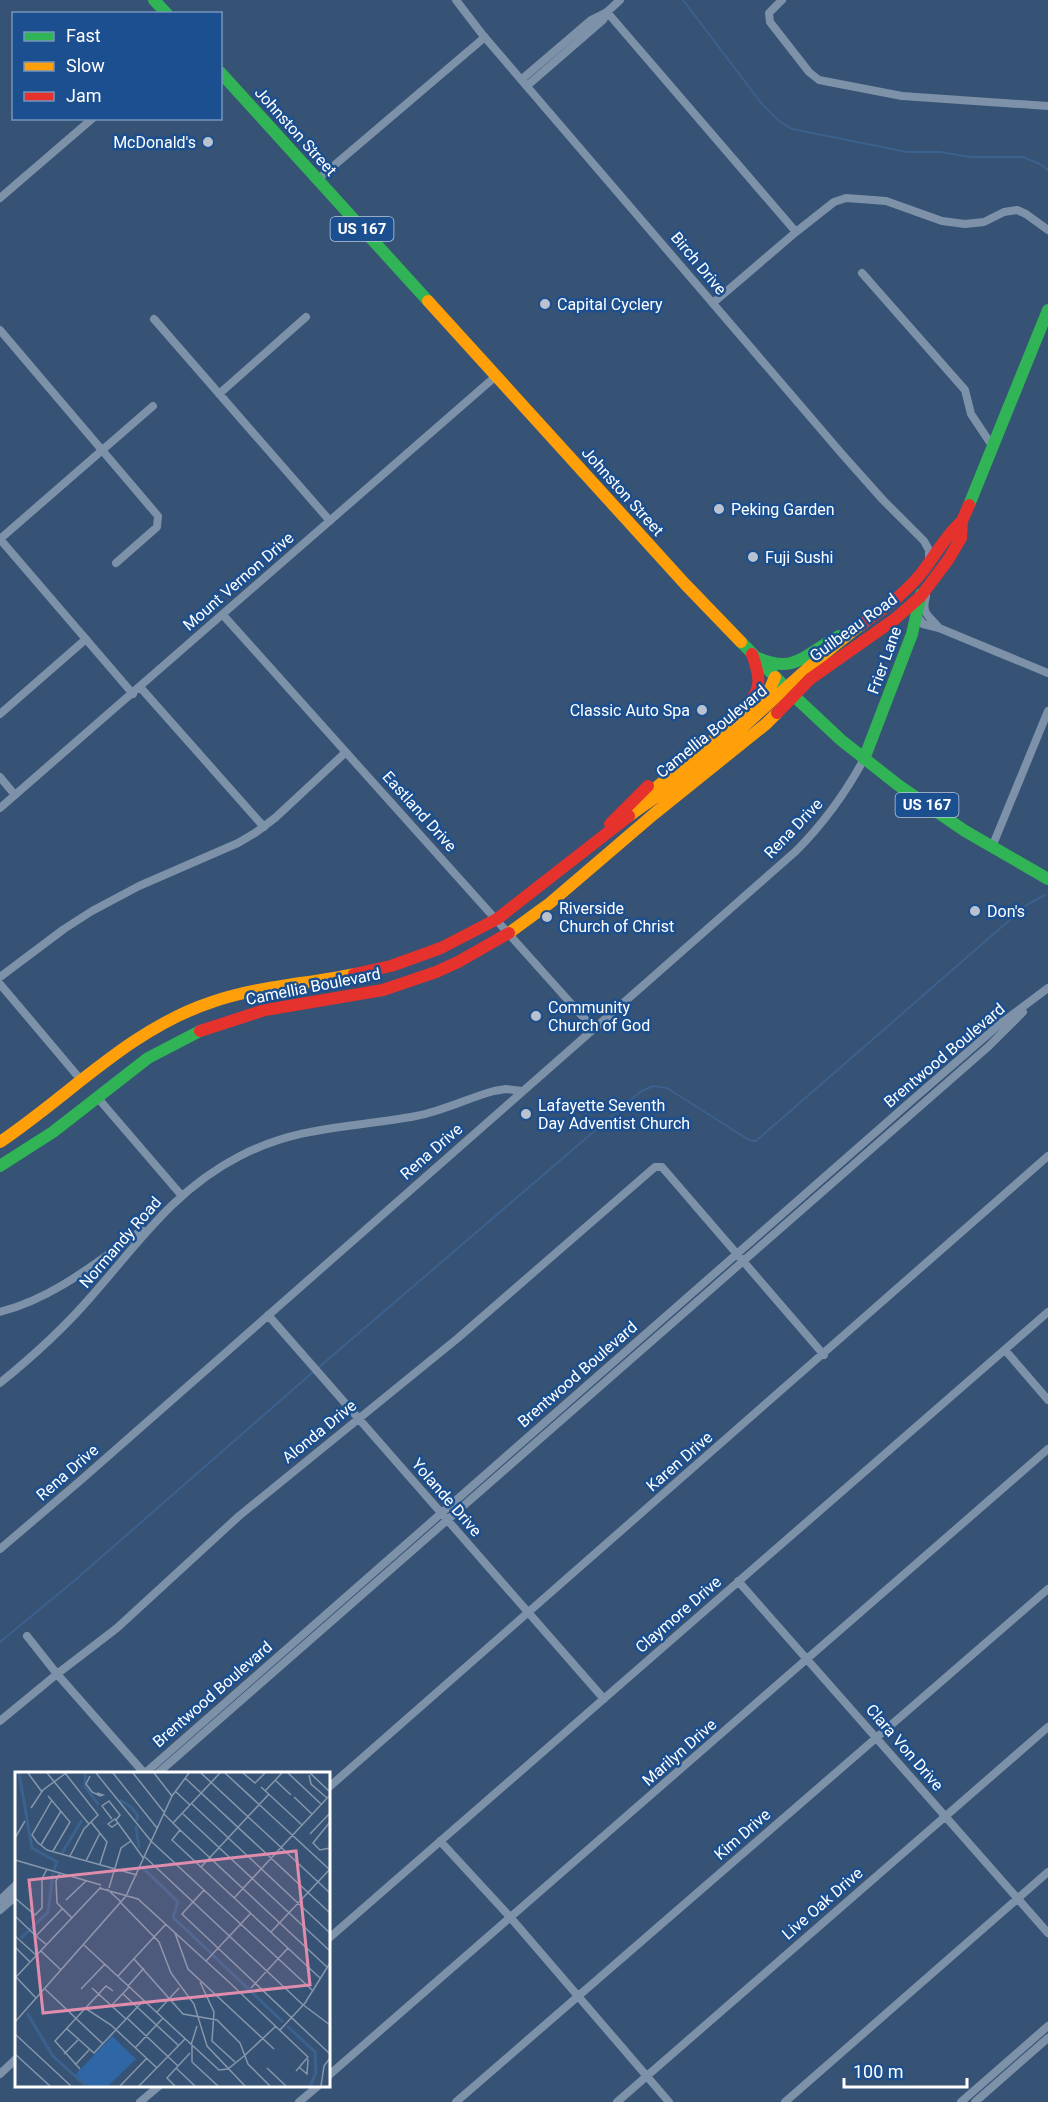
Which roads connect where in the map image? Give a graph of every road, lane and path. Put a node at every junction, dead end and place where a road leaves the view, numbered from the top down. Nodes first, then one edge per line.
1 (154, 0) edge
2 (456, 0) edge
3 (620, 0) edge
4 (782, 0) edge
5 (165, 12) edge
6 (607, 12) junction
7 (485, 37) junction
8 (222, 74) edge
9 (525, 82) junction
10 (1048, 106) edge
11 (91, 120) edge
12 (317, 180) junction
13 (0, 198) edge
14 (1048, 230) edge
15 (796, 232) junction
16 (862, 273) dead end
17 (713, 303) junction
18 (1048, 310) edge
19 (306, 317) dead end
20 (154, 319) dead end
21 (1, 334) edge
22 (496, 376) junction
23 (219, 394) junction
24 (153, 406) dead end
25 (993, 447) junction
26 (103, 450) junction
27 (330, 521) junction
28 (962, 521) junction
29 (0, 539) edge
30 (946, 540) junction
31 (924, 541) junction
32 (116, 563) dead end
33 (929, 563) junction
34 (925, 592) junction
35 (223, 615) junction
36 (917, 616) junction
37 (939, 628) junction
38 (851, 631) junction
39 (86, 639) junction
40 (752, 654) junction
41 (1048, 674) edge
42 (775, 677) junction
43 (136, 691) junction
44 (790, 693) junction
45 (1048, 711) edge
46 (0, 714) edge
47 (346, 752) junction
48 (864, 759) junction
49 (0, 777) edge
50 (15, 795) junction
51 (0, 808) edge
52 (634, 812) junction
53 (264, 826) junction
54 (596, 841) junction
55 (992, 847) junction
56 (1048, 879) edge
57 (576, 882) junction
58 (497, 919) junction
59 (509, 933) junction
60 (0, 977) edge
61 (0, 984) edge
62 (1048, 988) edge
63 (594, 1028) junction
64 (81, 1080) junction
65 (522, 1091) junction
66 (97, 1097) junction
67 (0, 1142) edge
68 (1048, 1156) edge
69 (0, 1166) edge
70 (182, 1196) junction
71 (154, 1221) junction
72 (740, 1258) junction
73 (0, 1312) edge
74 (1048, 1312) edge
75 (268, 1315) junction
76 (1005, 1350) junction
77 (824, 1355) junction
78 (0, 1383) edge
79 (1048, 1400) edge
80 (358, 1419) junction
81 (1048, 1449) edge
82 (444, 1517) junction
83 (0, 1549) edge
84 (738, 1581) junction
85 (1048, 1589) edge
86 (528, 1613) junction
87 (27, 1636) dead end
88 (809, 1660) junction
89 (57, 1674) junction
90 (604, 1699) junction
91 (0, 1721) edge
92 (1048, 1727) edge
93 (877, 1738) junction
94 (144, 1772) edge
95 (146, 1772) edge
96 (158, 1772) edge
97 (330, 1786) edge
98 (945, 1817) junction
99 (440, 1841) junction
100 (1048, 1872) edge
101 (15, 1887) edge
102 (15, 1897) edge
103 (1018, 1898) junction
104 (0, 1900) edge
105 (0, 1910) edge
106 (511, 1918) junction
107 (1048, 1933) edge
108 (330, 1937) edge
109 (577, 1997) junction
110 (1048, 2026) edge
111 (1048, 2038) edge
112 (1020, 2056) junction
113 (15, 2060) edge
114 (0, 2074) edge
115 (330, 2074) edge
116 (646, 2076) junction
117 (157, 2087) edge
118 (316, 2087) edge
119 (140, 2102) edge
120 (299, 2102) edge
121 (456, 2102) edge
122 (616, 2102) edge
123 (669, 2102) edge
124 (785, 2102) edge
125 (961, 2102) edge
126 (975, 2102) edge

1 - 5 main road
2 - 7 street, Birch Drive
3 - 6 street
4 - 10 street
6 - 9 street
6 - 15 street
7 - 9 street, Birch Drive
7 - 12 street
8 - 12 main road, Johnston Street / US 167
9 - 17 street, Birch Drive
11 - 13 street
12 - 22 main road, Johnston Street / US 167
14 - 15 street
15 - 17 street
16 - 25 street
17 - 31 street, Birch Drive
18 - 25 main road, Guilbeau Road
19 - 23 street
20 - 23 street
21 - 26 street
22 - 27 street, Mount Vernon Drive
22 - 40 main road, Johnston Street / US 167
23 - 27 street
24 - 26 street
25 - 28 main road, Guilbeau Road
26 - 29 street
26 - 32 street
27 - 35 street, Mount Vernon Drive
28 - 30 main road, Guilbeau Road
28 - 34 main road, Guilbeau Road
29 - 39 street
30 - 31 street
30 - 33 main road, Guilbeau Road
30 - 34 main road, Frier Lane
31 - 33 street
33 - 38 main road, Guilbeau Road
34 - 36 main road, Frier Lane
34 - 37 street
34 - 44 main road, Guilbeau Road
35 - 43 street, Mount Vernon Drive
35 - 47 street, Eastland Drive
36 - 37 street
36 - 48 main road, Frier Lane
37 - 41 street
38 - 40 main road
38 - 44 main road, Guilbeau Road
39 - 43 street
39 - 46 street
40 - 42 main road, Johnston Street / US 167
40 - 54 main road
42 - 44 main road, Johnston Street / US 167
42 - 52 main road
43 - 50 street, Mount Vernon Drive
43 - 53 street
44 - 48 main road, Johnston Street / US 167
44 - 52 main road, Camellia Boulevard
44 - 57 main road, Camellia Boulevard
45 - 55 street
47 - 53 street
47 - 58 street, Eastland Drive
48 - 55 main road, Johnston Street / US 167
48 - 63 street, Rena Drive
49 - 50 street
50 - 51 street, Mount Vernon Drive
52 - 54 main road, Camellia Boulevard
52 - 57 main road
53 - 60 street
54 - 58 main road, Camellia Boulevard
55 - 56 main road, Johnston Street / US 167
57 - 59 main road, Camellia Boulevard
58 - 59 street, Eastland Drive
58 - 64 main road, Camellia Boulevard
59 - 63 street, Eastland Drive
59 - 66 main road, Camellia Boulevard
61 - 64 street
62 - 72 street, Brentwood Boulevard
63 - 65 street, Rena Drive
64 - 67 main road, Camellia Boulevard
65 - 70 street, Normandy Road
65 - 75 street, Rena Drive
66 - 69 main road, Camellia Boulevard
66 - 70 street
68 - 77 street, Karen Drive
70 - 71 street, Normandy Road
71 - 73 street
71 - 78 street, Normandy Road
72 - 77 street
72 - 80 street, Alonda Drive
72 - 82 street, Brentwood Boulevard
74 - 76 street, Claymore Drive
75 - 80 street, Yolande Drive
75 - 83 street, Rena Drive
76 - 79 street
76 - 84 street, Claymore Drive
77 - 86 street, Karen Drive
80 - 82 street, Yolande Drive
80 - 89 street, Alonda Drive
81 - 88 street, Marilyn Drive
82 - 86 street, Yolande Drive
82 - 95 street, Brentwood Boulevard
82 - 96 street, Brentwood Boulevard
84 - 88 street, Clara Von Drive
84 - 90 street, Claymore Drive
85 - 93 street, Kim Drive
86 - 90 street, Yolande Drive
86 - 97 street, Karen Drive
87 - 89 street
88 - 93 street, Clara Von Drive
88 - 106 street, Marilyn Drive
89 - 91 street, Alonda Drive
89 - 94 street
90 - 99 street, Claymore Drive
92 - 98 street, Live Oak Drive
93 - 98 street, Clara Von Drive
93 - 109 street, Kim Drive
98 - 103 street, Clara Von Drive
98 - 116 street, Live Oak Drive
99 - 106 street
99 - 108 street, Claymore Drive
100 - 103 street
101 - 104 street
102 - 105 street
103 - 107 street, Clara Von Drive
103 - 124 street
106 - 109 street
106 - 115 street, Marilyn Drive
109 - 116 street
109 - 121 street, Kim Drive
110 - 112 street
111 - 112 street
112 - 125 street
112 - 126 street
113 - 114 street
116 - 122 street, Live Oak Drive
116 - 123 street
117 - 119 street
118 - 120 street

